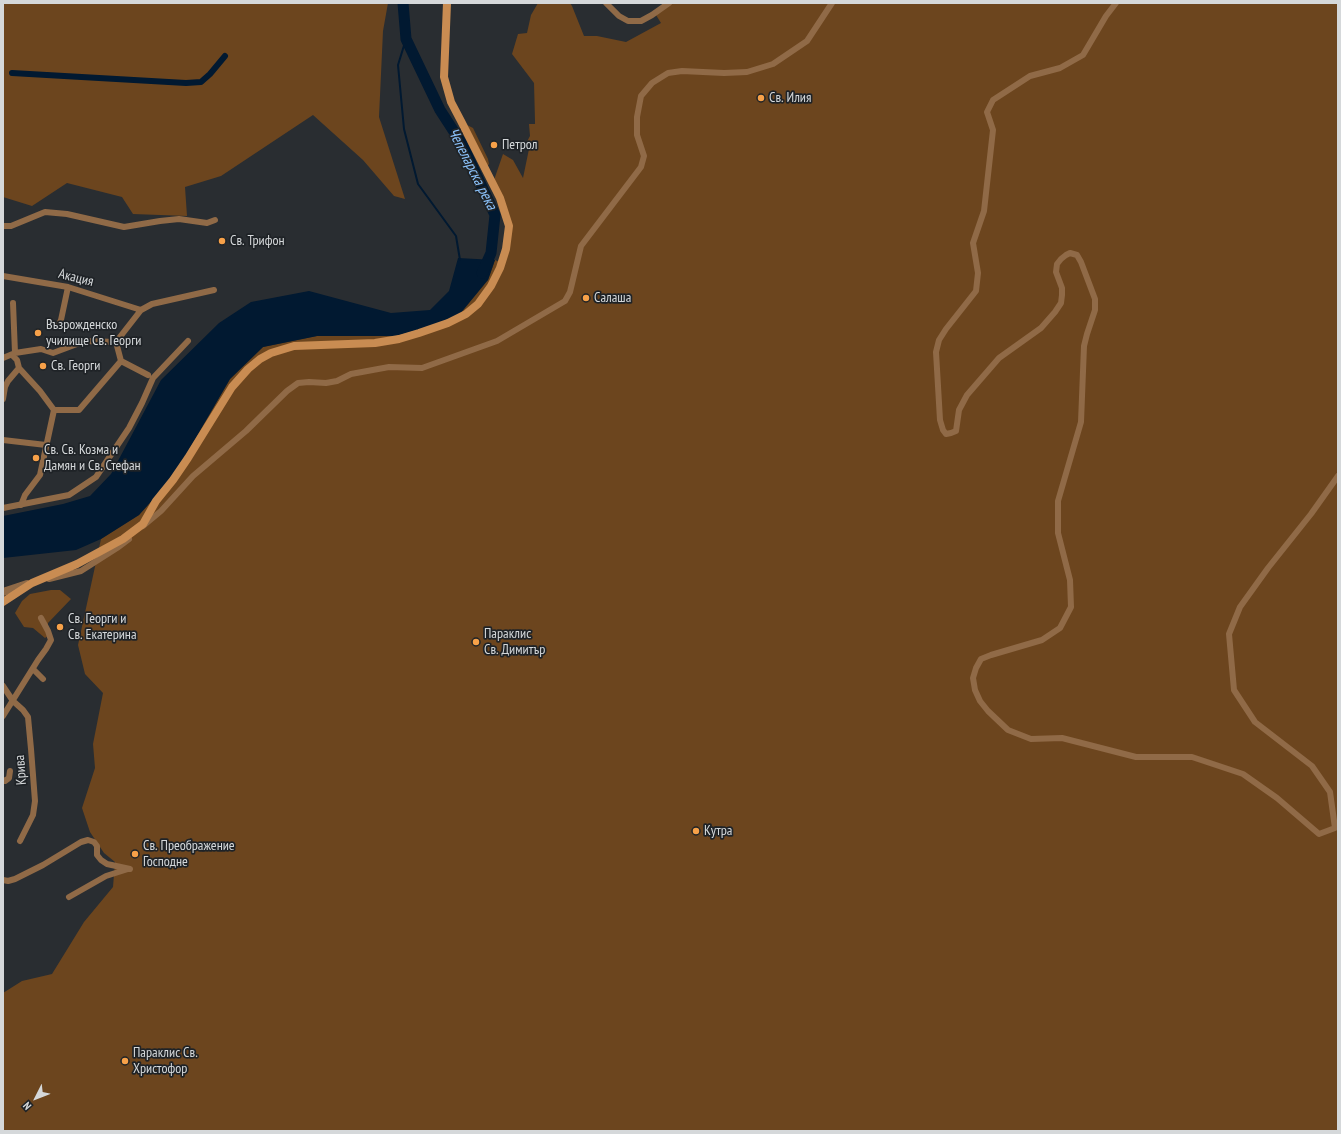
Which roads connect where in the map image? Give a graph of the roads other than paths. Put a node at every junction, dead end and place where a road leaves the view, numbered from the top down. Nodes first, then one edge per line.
1 (447, 3) edge
2 (606, 3) edge
3 (669, 3) edge
4 (832, 3) edge
5 (1116, 3) edge
6 (215, 220) dead end
7 (3, 226) edge
8 (3, 276) edge
9 (68, 287) junction
10 (214, 290) dead end
11 (13, 303) dead end
12 (141, 310) junction
13 (58, 327) dead end
14 (188, 341) dead end
15 (116, 342) junction
16 (13, 354) junction
17 (3, 358) edge
18 (121, 361) junction
19 (19, 368) junction
20 (148, 375) dead end
21 (3, 399) edge
22 (54, 410) junction
23 (3, 440) edge
24 (46, 445) junction
25 (1338, 476) edge
26 (21, 505) junction
27 (3, 508) edge
28 (32, 583) junction
29 (3, 592) edge
30 (3, 602) edge
31 (41, 618) dead end
32 (33, 669) junction
33 (43, 679) dead end
34 (3, 686) edge
35 (13, 701) junction
36 (3, 716) edge
37 (10, 771) dead end
38 (3, 780) edge
39 (20, 841) dead end
40 (3, 880) edge
41 (68, 897) dead end

1 - 28 main road
2 - 3 street
4 - 28 street
5 - 25 street
6 - 7 street
8 - 9 street, Акация
9 - 12 street, Акация
9 - 13 street
10 - 12 street
11 - 16 street
12 - 15 street
14 - 26 street
15 - 16 street
15 - 18 street
16 - 17 street
16 - 19 street
18 - 20 street
18 - 22 street
19 - 21 street
19 - 22 street
22 - 24 street
23 - 24 street
24 - 26 street
26 - 27 street
28 - 29 street
28 - 30 main road
31 - 32 street
32 - 33 street
32 - 35 street
34 - 35 street, Крива
35 - 36 street
35 - 39 street, Крива
37 - 38 street
40 - 41 street

